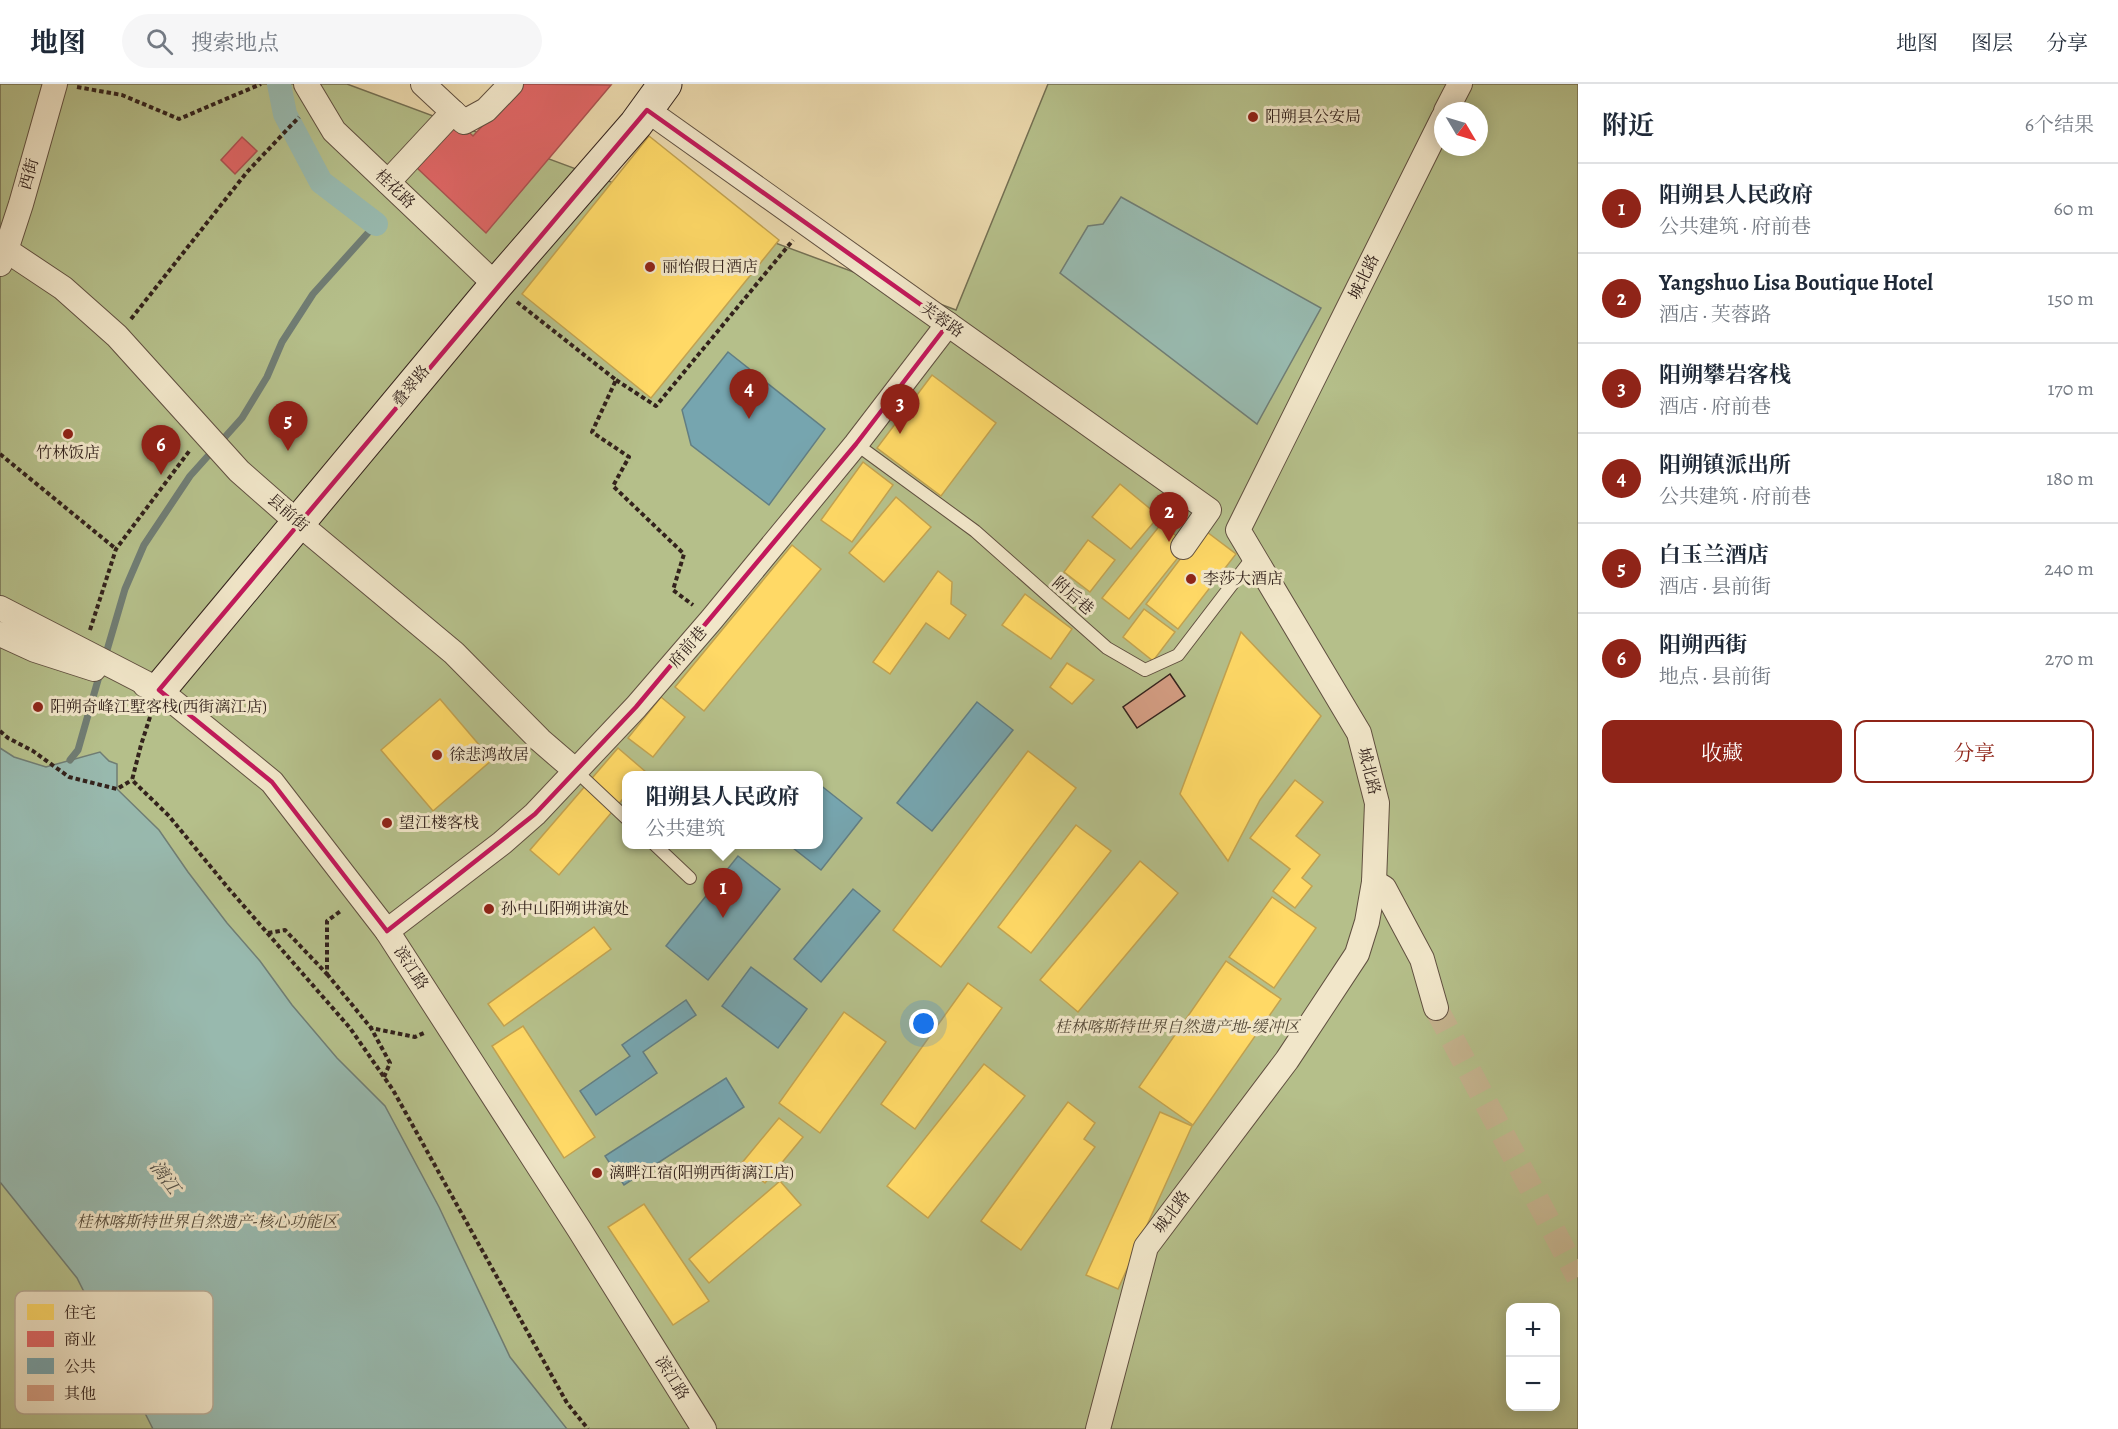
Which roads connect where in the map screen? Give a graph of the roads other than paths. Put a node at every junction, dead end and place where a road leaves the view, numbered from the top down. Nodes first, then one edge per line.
1 (306, 84) edge
2 (423, 84) edge
3 (511, 84) edge
4 (1460, 84) edge
5 (62, 85) edge
6 (656, 97) edge
7 (1451, 102) edge
8 (453, 112) junction
9 (1434, 136) edge
10 (391, 185) junction
11 (3, 257) edge
12 (495, 285) junction
13 (948, 324) junction
14 (856, 444) junction
15 (1204, 506) junction
16 (297, 522) junction
17 (1238, 530) junction
18 (1184, 548) dead end
19 (1253, 557) junction
20 (0, 608) edge
21 (0, 634) edge
22 (159, 690) junction
23 (576, 771) junction
24 (622, 814) edge
25 (659, 849) edge
26 (690, 878) dead end
27 (1374, 882) junction
28 (387, 931) junction
29 (1436, 1008) tunnel mouth
30 (704, 1429) edge
31 (1098, 1429) edge

1 - 10 street, 桂花路
2 - 8 street
3 - 8 street
4 - 7 street
5 - 11 street, 西街
6 - 12 street, 叠翠路
6 - 13 street, 芙蓉路
6 - 15 street
6 - 22 street
8 - 10 street
9 - 17 street, 城北路
10 - 12 street, 桂花路
11 - 16 street, 县前街
12 - 16 street, 叠翠路
13 - 14 street, 府前巷
13 - 15 street, 芙蓉路
14 - 19 lane, 附后巷
14 - 23 street, 府前巷
15 - 17 street, 芙蓉路
15 - 18 street
16 - 22 street, 叠翠路
16 - 23 street, 县前街
17 - 19 street, 城北路
19 - 27 street, 城北路
20 - 22 street
21 - 22 street, 滨江路
22 - 28 street, 滨江路
23 - 24 lane
23 - 28 street, 府前巷
25 - 26 lane
27 - 29 street
27 - 31 street, 城北路
28 - 30 street, 滨江路

